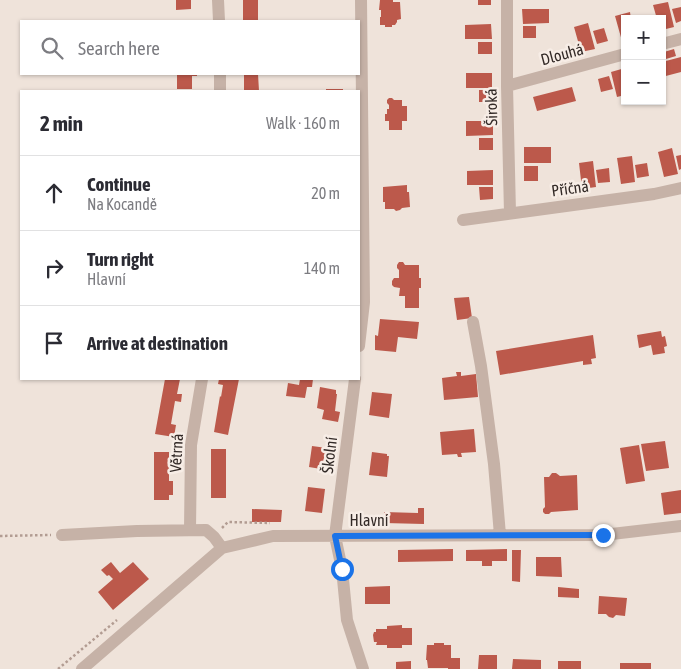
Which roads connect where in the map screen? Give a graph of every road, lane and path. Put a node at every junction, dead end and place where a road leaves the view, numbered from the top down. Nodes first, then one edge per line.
1 (218, 0) edge
2 (361, 0) edge
3 (507, 0) edge
4 (219, 20) edge
5 (681, 39) edge
6 (666, 43) edge
7 (621, 55) edge
8 (220, 75) edge
9 (507, 86) junction
10 (220, 90) edge
11 (681, 188) edge
12 (510, 213) junction
13 (463, 220) dead end
14 (473, 322) dead end
15 (360, 337) edge
16 (202, 380) edge
17 (355, 380) edge
18 (681, 526) edge
19 (190, 530) junction
20 (62, 535) joint
21 (500, 535) junction
22 (0, 536) edge
23 (335, 536) junction
24 (222, 548) junction
25 (82, 669) edge
26 (363, 669) edge

1 - 4 street
2 - 15 street
3 - 9 street, Široká
5 - 6 street
7 - 9 street, Dlouhá
8 - 10 street
9 - 12 street, Široká
11 - 12 street, Příčná
12 - 13 street, Příčná
14 - 21 street
16 - 19 street, Větrná
17 - 23 street, Školní
18 - 21 street, Hlavní
19 - 20 street
19 - 24 street
20 - 22 path
21 - 23 street, Hlavní
23 - 24 street, Hlavní
23 - 26 street, Školní
24 - 25 street, Hlavní

